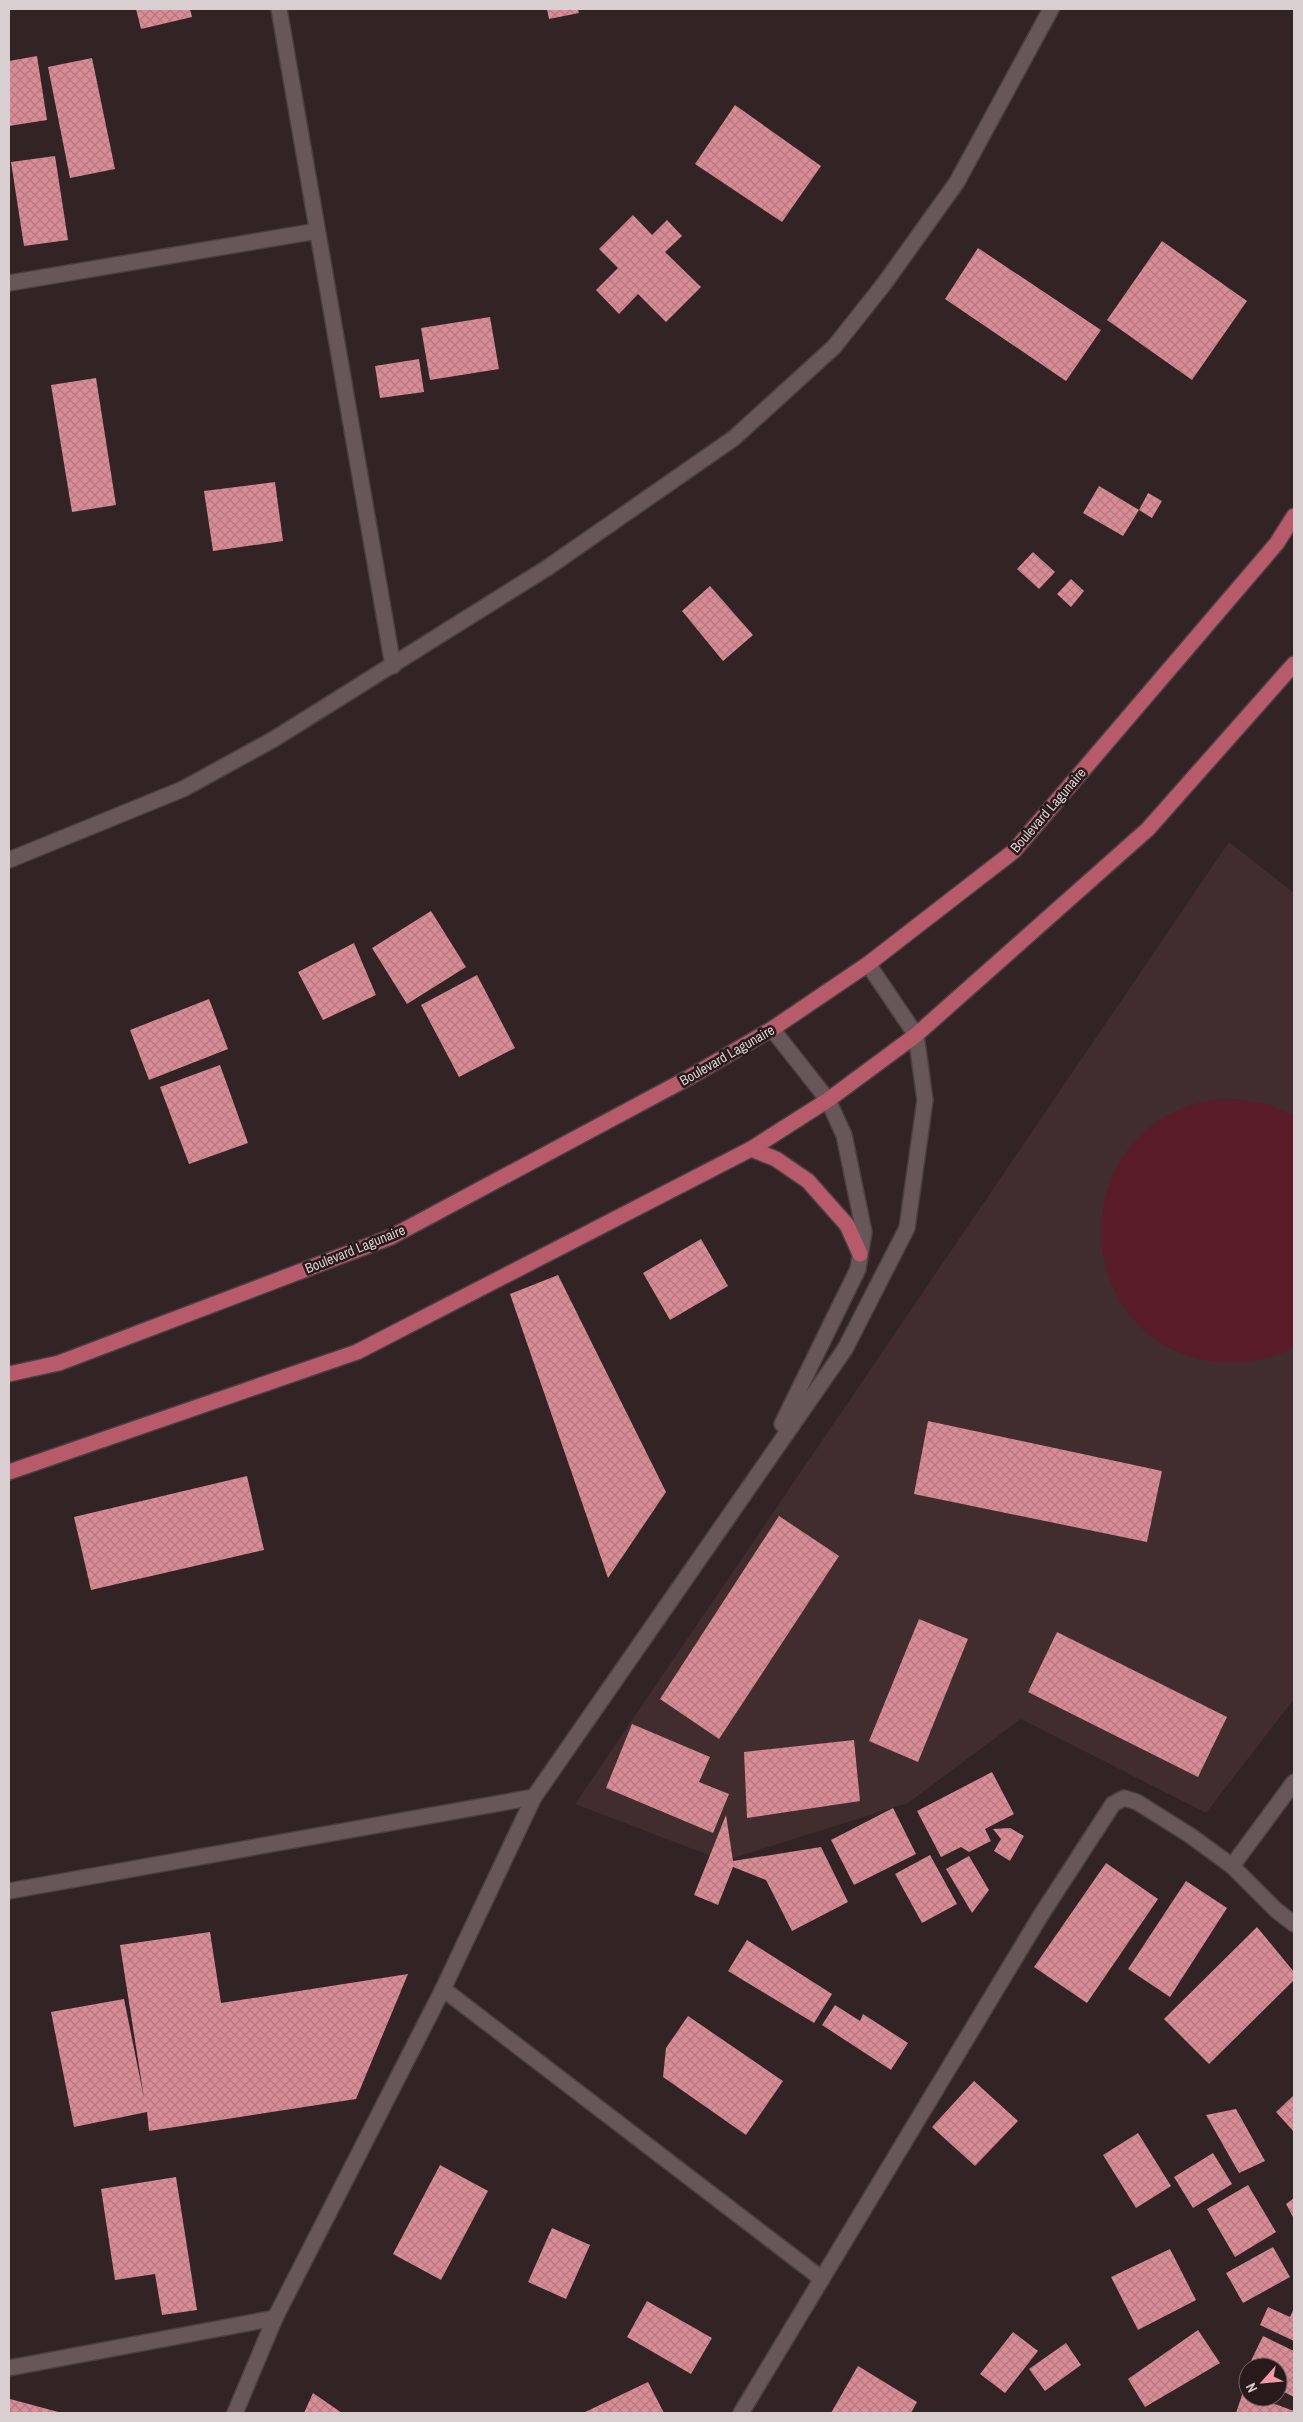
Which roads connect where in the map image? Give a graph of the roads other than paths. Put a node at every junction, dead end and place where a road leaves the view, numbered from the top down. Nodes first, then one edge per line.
1 (279, 9) edge
2 (1051, 9) edge
3 (317, 231) junction
4 (9, 283) edge
5 (1294, 516) edge
6 (1294, 664) edge
7 (393, 666) junction
8 (9, 860) edge
9 (868, 964) junction
10 (772, 1029) junction
11 (916, 1035) junction
12 (828, 1100) junction
13 (751, 1149) junction
14 (860, 1254) junction
15 (9, 1374) edge
16 (763, 1464) junction
17 (9, 1472) edge
18 (1294, 1782) edge
19 (534, 1797) junction
20 (1232, 1866) junction
21 (9, 1891) edge
22 (1294, 1924) edge
23 (443, 1989) junction
24 (822, 2279) junction
25 (275, 2318) junction
26 (9, 2368) edge
27 (239, 2411) edge
28 (741, 2413) edge

1 - 3 street
2 - 7 street
3 - 4 street
3 - 7 street
5 - 9 main road, Boulevard Lagunaire
6 - 11 main road
7 - 8 street
9 - 10 main road, Boulevard Lagunaire
9 - 11 street
10 - 12 street
10 - 15 main road, Boulevard Lagunaire
11 - 12 main road
11 - 16 street
12 - 13 main road
12 - 14 street
13 - 14 main road
13 - 17 main road
14 - 16 street
16 - 19 street
18 - 20 street
19 - 21 street
19 - 23 street
20 - 22 street
20 - 24 street
23 - 24 street
23 - 25 street
24 - 28 street
25 - 26 street
25 - 27 street

